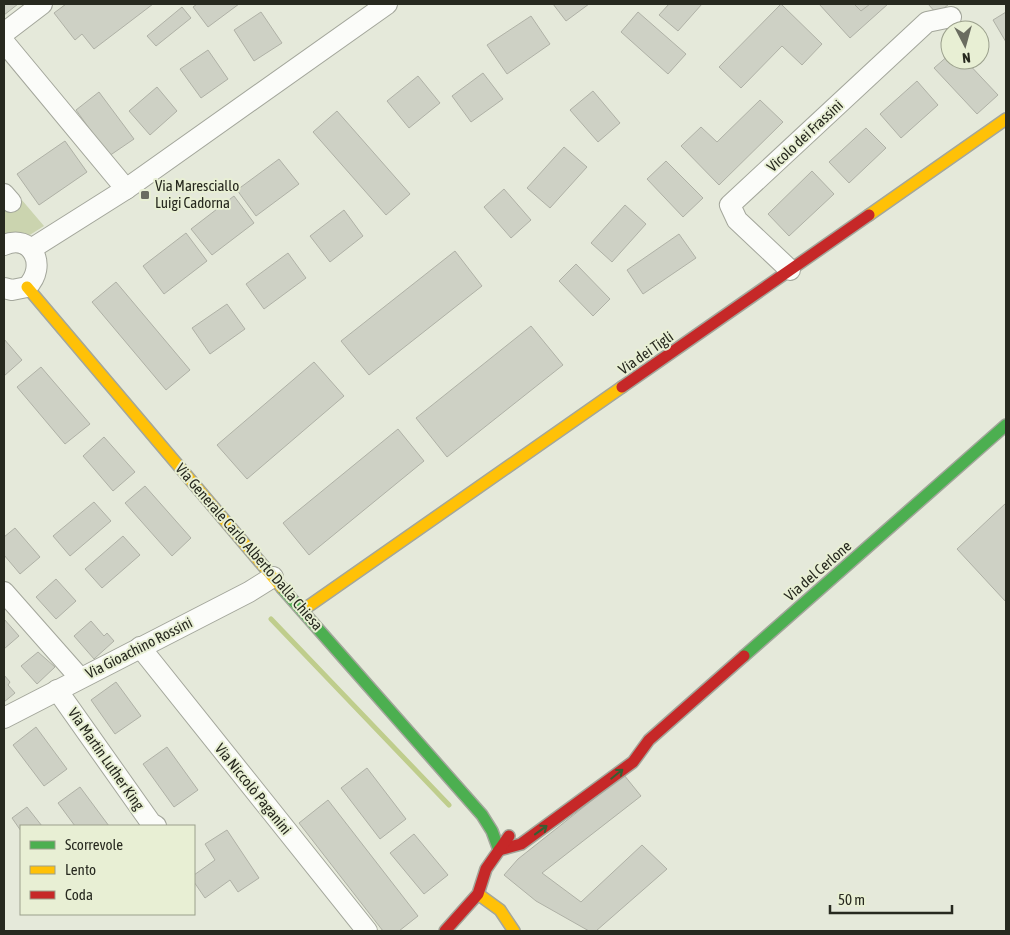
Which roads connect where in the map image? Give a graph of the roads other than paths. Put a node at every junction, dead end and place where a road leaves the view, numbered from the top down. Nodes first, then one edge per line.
1 (42, 4) edge
2 (387, 4) edge
3 (951, 17) dead end
4 (4, 34) edge
5 (4, 42) edge
6 (1006, 119) edge
7 (126, 189) junction
8 (4, 245) edge
9 (31, 249) junction
10 (790, 270) junction
11 (27, 287) junction
12 (4, 288) edge
13 (1006, 425) edge
14 (273, 577) junction
15 (4, 592) edge
16 (303, 610) junction
17 (140, 647) junction
18 (80, 678) junction
19 (57, 690) junction
20 (4, 718) edge
21 (649, 740) junction
22 (621, 755) dead end
23 (472, 806) joint
24 (154, 825) edge
25 (520, 826) dead end
26 (499, 850) junction
27 (478, 894) junction
28 (367, 931) edge
29 (445, 931) edge
30 (508, 931) edge
31 (514, 931) edge

1 - 4 street
2 - 7 street
3 - 10 street, Vicolo dei Frassini
5 - 7 street
6 - 10 street, Via dei Tigli
7 - 9 street
8 - 9 street
9 - 11 street
10 - 16 street, Via dei Tigli
11 - 12 street
11 - 14 street, Via Generale Carlo Alberto Dalla Chiesa
13 - 21 street, Via del Cerlone
14 - 16 street, Via Generale Carlo Alberto Dalla Chiesa
14 - 17 street, Via Gioachino Rossini
15 - 18 street
16 - 23 street, Via Generale Carlo Alberto Dalla Chiesa
17 - 18 street, Via Gioachino Rossini
17 - 28 street, Via Niccolò Paganini
18 - 19 street, Via Gioachino Rossini
19 - 20 street, Via Gioachino Rossini
19 - 24 street, Via Martin Luther King
21 - 22 street, Via del Cerlone
26 -> 21 street, Via del Cerlone
23 - 26 street, Via Generale Carlo Alberto Dalla Chiesa
25 - 26 street
26 - 27 street
27 - 29 street
27 - 30 street
27 - 31 street

